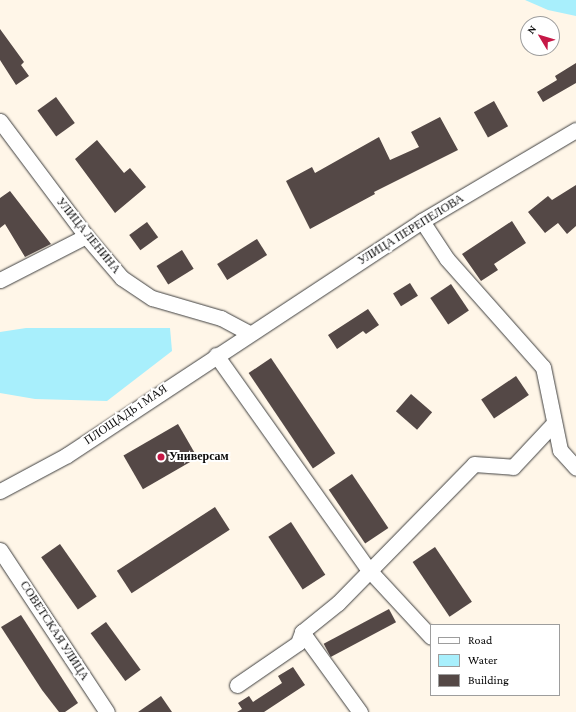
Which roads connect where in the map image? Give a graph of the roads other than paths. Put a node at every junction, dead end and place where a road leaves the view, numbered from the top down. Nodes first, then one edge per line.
1 (0, 121) edge
2 (576, 130) edge
3 (422, 221) junction
4 (86, 236) junction
5 (0, 280) edge
6 (249, 333) junction
7 (216, 355) junction
8 (554, 423) junction
9 (576, 468) edge
10 (0, 491) edge
11 (0, 550) edge
12 (369, 570) junction
13 (302, 632) junction
14 (430, 636) edge
15 (237, 684) dead end
16 (107, 712) edge
17 (360, 712) edge

1 - 4 street, УЛИЦА ЛЕНИНА
2 - 3 street, УЛИЦА ПЕРЕПЕЛОВА
3 - 6 street, УЛИЦА ПЕРЕПЕЛОВА
3 - 8 street
4 - 5 street
4 - 6 street, УЛИЦА ЛЕНИНА
6 - 7 street, ПЛОЩАДЬ 1 МАЯ
7 - 10 street, ПЛОЩАДЬ 1 МАЯ
7 - 12 street
8 - 9 street
8 - 12 street
11 - 16 street, СОВЕТСКАЯ УЛИЦА
12 - 13 street
12 - 14 street
13 - 15 street
13 - 17 street

